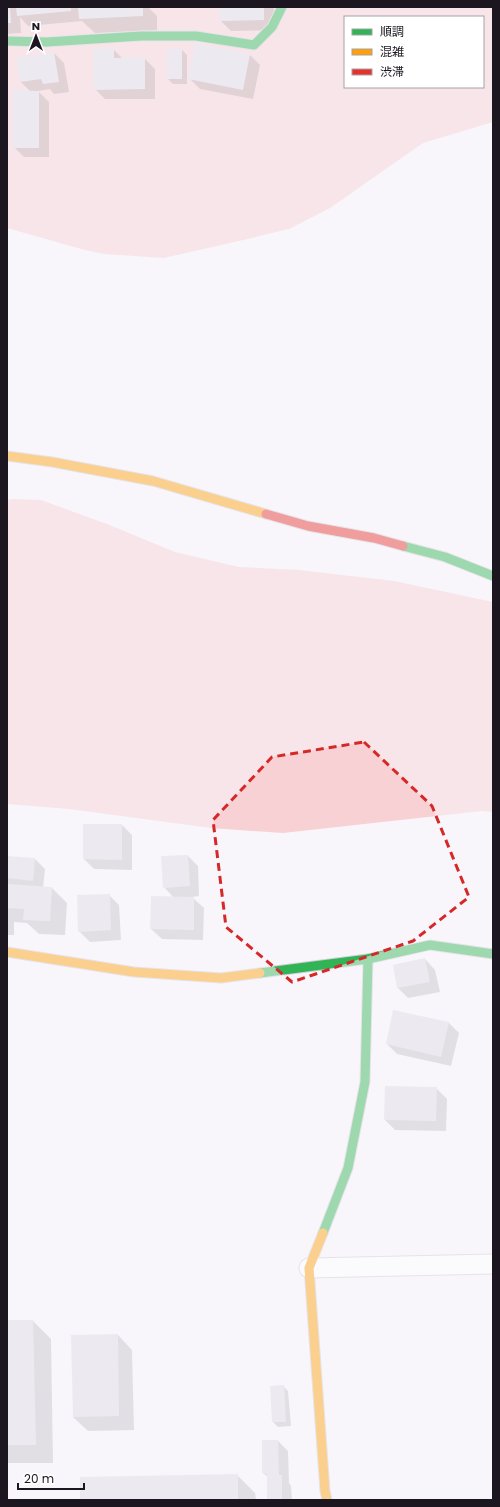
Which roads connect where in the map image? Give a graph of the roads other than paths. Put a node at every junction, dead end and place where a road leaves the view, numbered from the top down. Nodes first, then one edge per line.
1 (283, 7) edge
2 (7, 42) edge
3 (7, 456) edge
4 (493, 576) edge
5 (7, 952) edge
6 (493, 954) edge
7 (368, 959) junction
8 (493, 1264) edge
9 (310, 1268) junction
10 (327, 1500) edge

1 - 2 street
3 - 4 street
5 - 7 street
6 - 7 street
7 - 9 street
8 - 9 street
9 - 10 street

